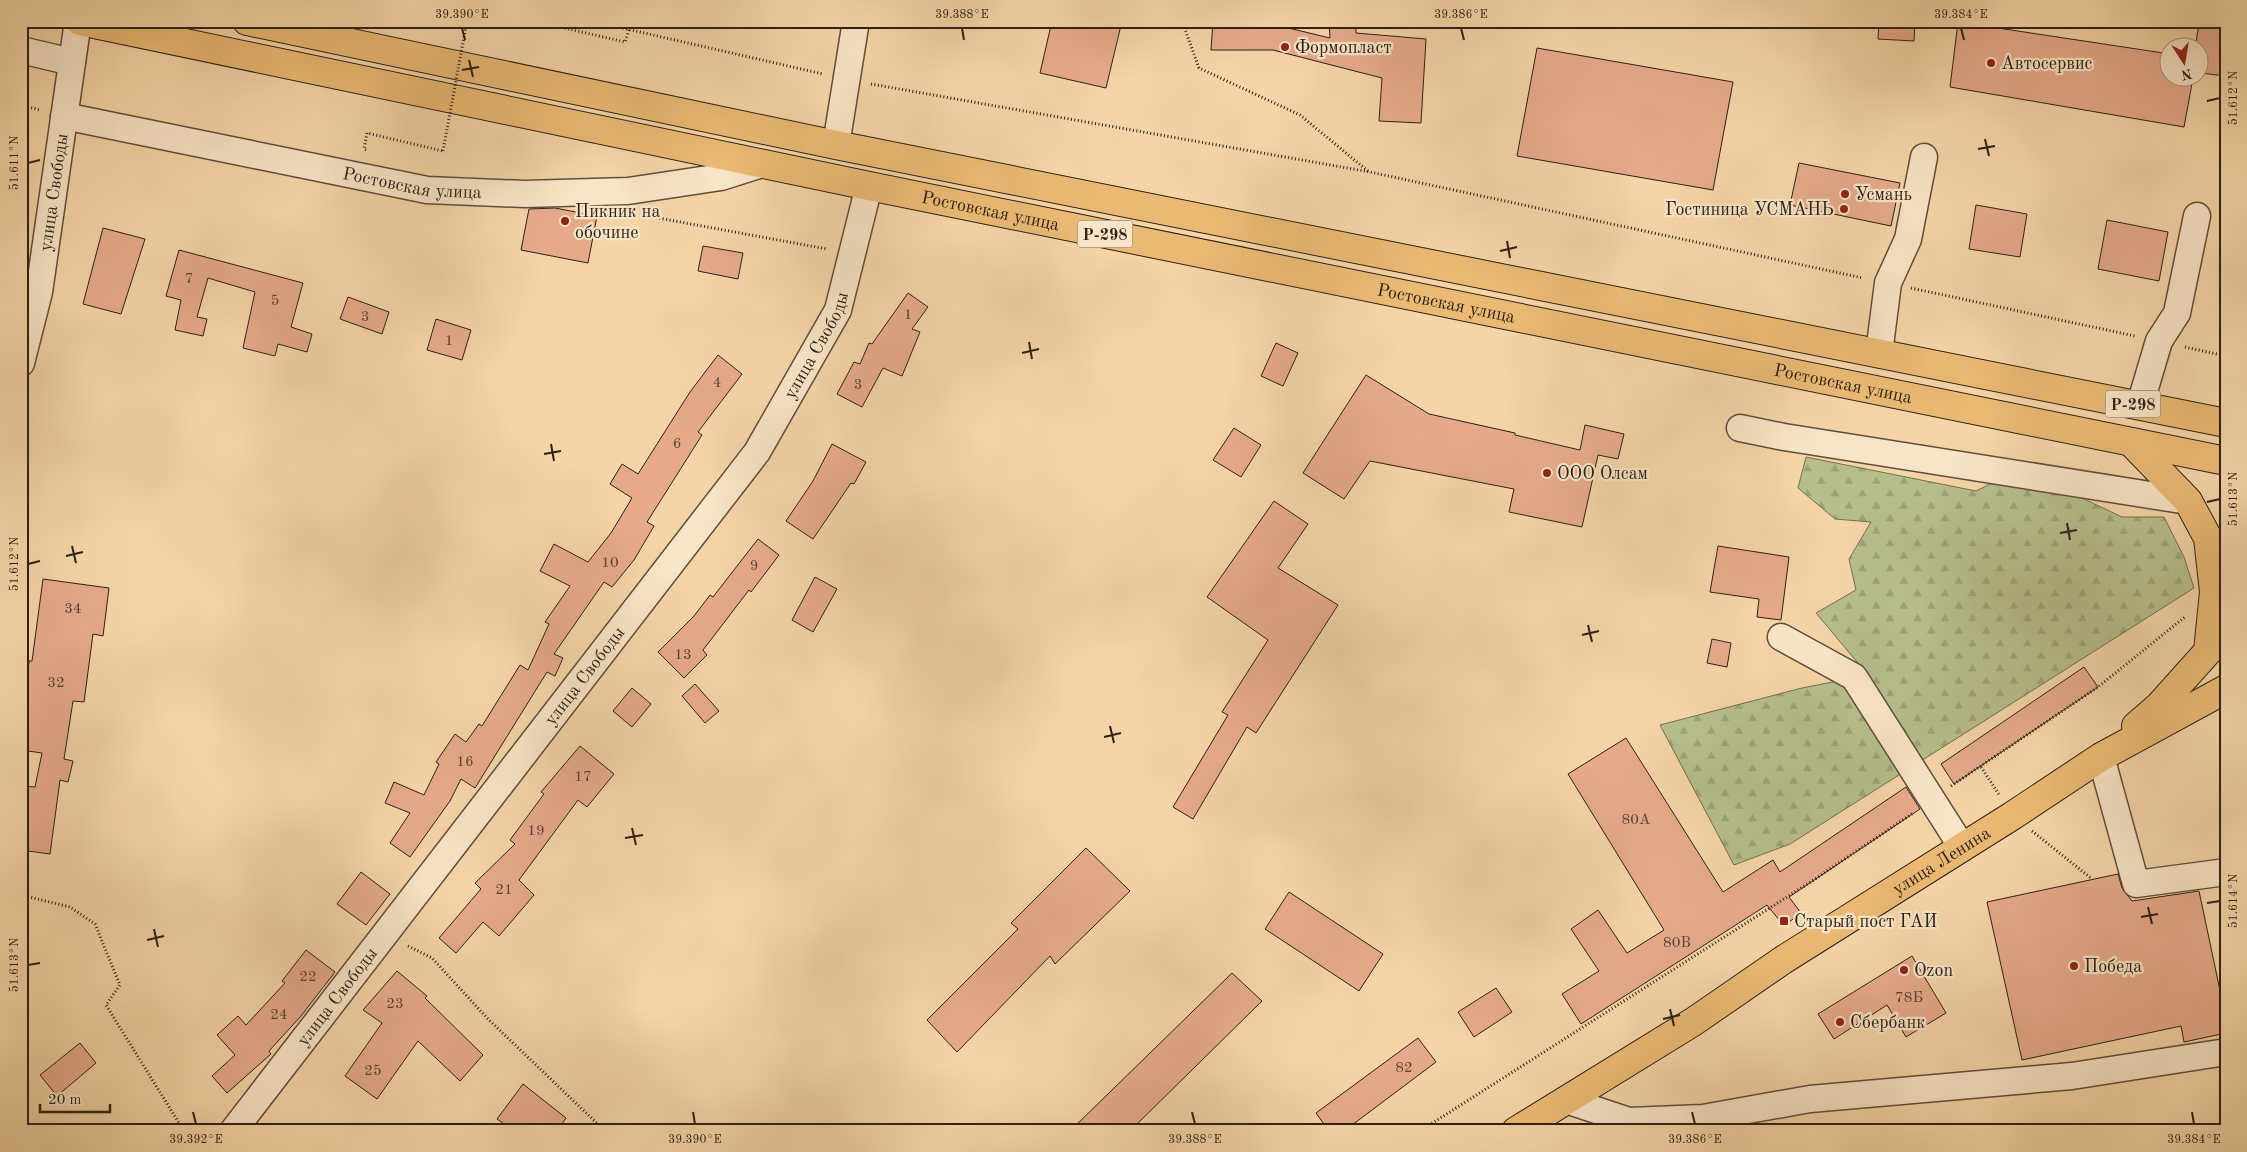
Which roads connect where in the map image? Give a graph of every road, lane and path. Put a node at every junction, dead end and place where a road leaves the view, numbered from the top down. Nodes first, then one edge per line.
1 (79, 21) edge
2 (247, 21) edge
3 (293, 21) edge
4 (467, 21) edge
5 (534, 21) edge
6 (592, 21) edge
7 (856, 21) edge
8 (1182, 21) edge
9 (629, 30) junction
10 (320, 36) junction
11 (21, 50) edge
12 (72, 62) junction
13 (847, 80) junction
14 (64, 116) junction
15 (367, 133) dead end
16 (836, 145) junction
17 (1924, 157) dead end
18 (762, 164) junction
19 (1370, 172) junction
20 (869, 186) junction
21 (2197, 216) dead end
22 (1888, 283) junction
23 (2159, 341) junction
24 (1880, 353) junction
25 (2226, 356) edge
26 (21, 363) edge
27 (2140, 405) junction
28 (2226, 423) edge
29 (1740, 428) dead end
30 (2131, 442) junction
31 (2226, 461) edge
32 (2188, 501) junction
33 (2214, 592) junction
34 (1781, 637) dead end
35 (2217, 641) edge
36 (2226, 689) edge
37 (2101, 757) junction
38 (1933, 800) junction
39 (1962, 847) junction
40 (2224, 879) edge
41 (21, 895) edge
42 (385, 934) junction
43 (2226, 1052) edge
44 (1566, 1100) junction
45 (184, 1131) edge
46 (233, 1131) edge
47 (605, 1131) edge
48 (1420, 1131) edge
49 (1516, 1131) edge

1 - 12 street, улица Свободы
1 - 18 main road, Ростовская улица / Р-298
2 - 10 main road, Ростовская улица / Р-298
3 - 10 street
4 - 15 path, bridge
5 - 9 path
6 - 9 path
7 - 13 street
8 - 19 path
9 - 13 path
10 - 16 main road, Ростовская улица / Р-298
11 - 12 street
12 - 14 street, улица Свободы
13 - 16 street
13 - 19 path
14 - 18 street, Ростовская улица
14 - 26 street, улица Свободы
16 - 24 main road, Ростовская улица / Р-298
17 - 22 street
18 - 20 main road, Ростовская улица / Р-298
19 - 22 path
20 - 30 main road, Ростовская улица / Р-298
20 - 42 street, улица Свободы
21 - 23 street
22 - 23 path
22 - 24 street
23 - 25 path
23 - 27 street
24 - 27 main road, Ростовская улица / Р-298
27 - 28 main road, Р-298
29 - 32 street
30 - 31 main road, Р-298
30 - 32 main road
32 - 33 main road
33 - 35 main road
33 - 38 path
34 - 38 street
35 - 37 main road
36 - 37 main road
37 - 39 main road, улица Ленина
37 - 40 street
38 - 39 street
38 - 48 path
39 - 44 main road, улица Ленина
41 - 45 path
42 - 46 street, улица Свободы
42 - 47 path
43 - 44 street
44 - 49 main road, улица Ленина

